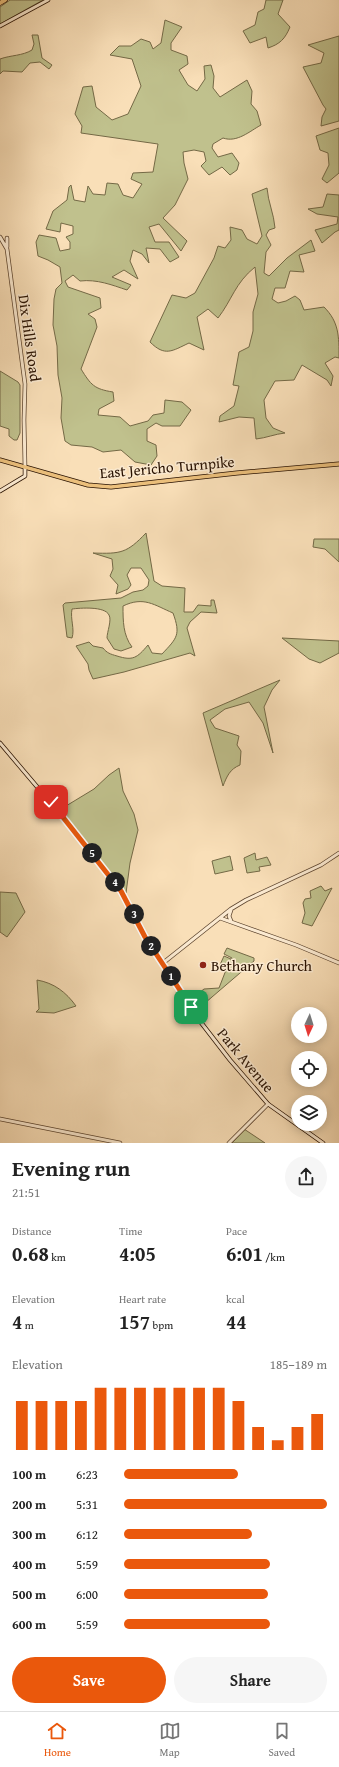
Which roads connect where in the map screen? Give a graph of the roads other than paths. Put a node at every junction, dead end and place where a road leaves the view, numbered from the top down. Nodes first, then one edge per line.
1 (5, 0) edge
2 (48, 0) edge
3 (0, 3) edge
4 (0, 26) edge
5 (0, 237) edge
6 (7, 238) dead end
7 (7, 249) junction
8 (0, 460) edge
9 (339, 464) edge
10 (26, 467) junction
11 (0, 491) edge
12 (0, 743) edge
13 (339, 852) edge
14 (231, 909) junction
15 (220, 918) junction
16 (233, 922) junction
17 (163, 963) junction
18 (339, 963) edge
19 (268, 1104) junction
20 (0, 1119) edge
21 (120, 1143) edge
22 (229, 1143) edge
23 (323, 1143) edge

1 - 3 highway
2 - 4 street
5 - 7 street, Dix Hills Road
6 - 7 street
7 - 10 street, Dix Hills Road
8 - 10 main road, East Jericho Turnpike
9 - 10 main road, East Jericho Turnpike
10 - 11 street
12 - 17 street, Park Avenue
13 - 14 street
14 - 15 street
14 - 16 street
15 - 16 street
15 - 17 street
16 - 18 street
17 - 19 street, Park Avenue
19 - 22 street
19 - 23 street, Park Avenue
20 - 21 street

